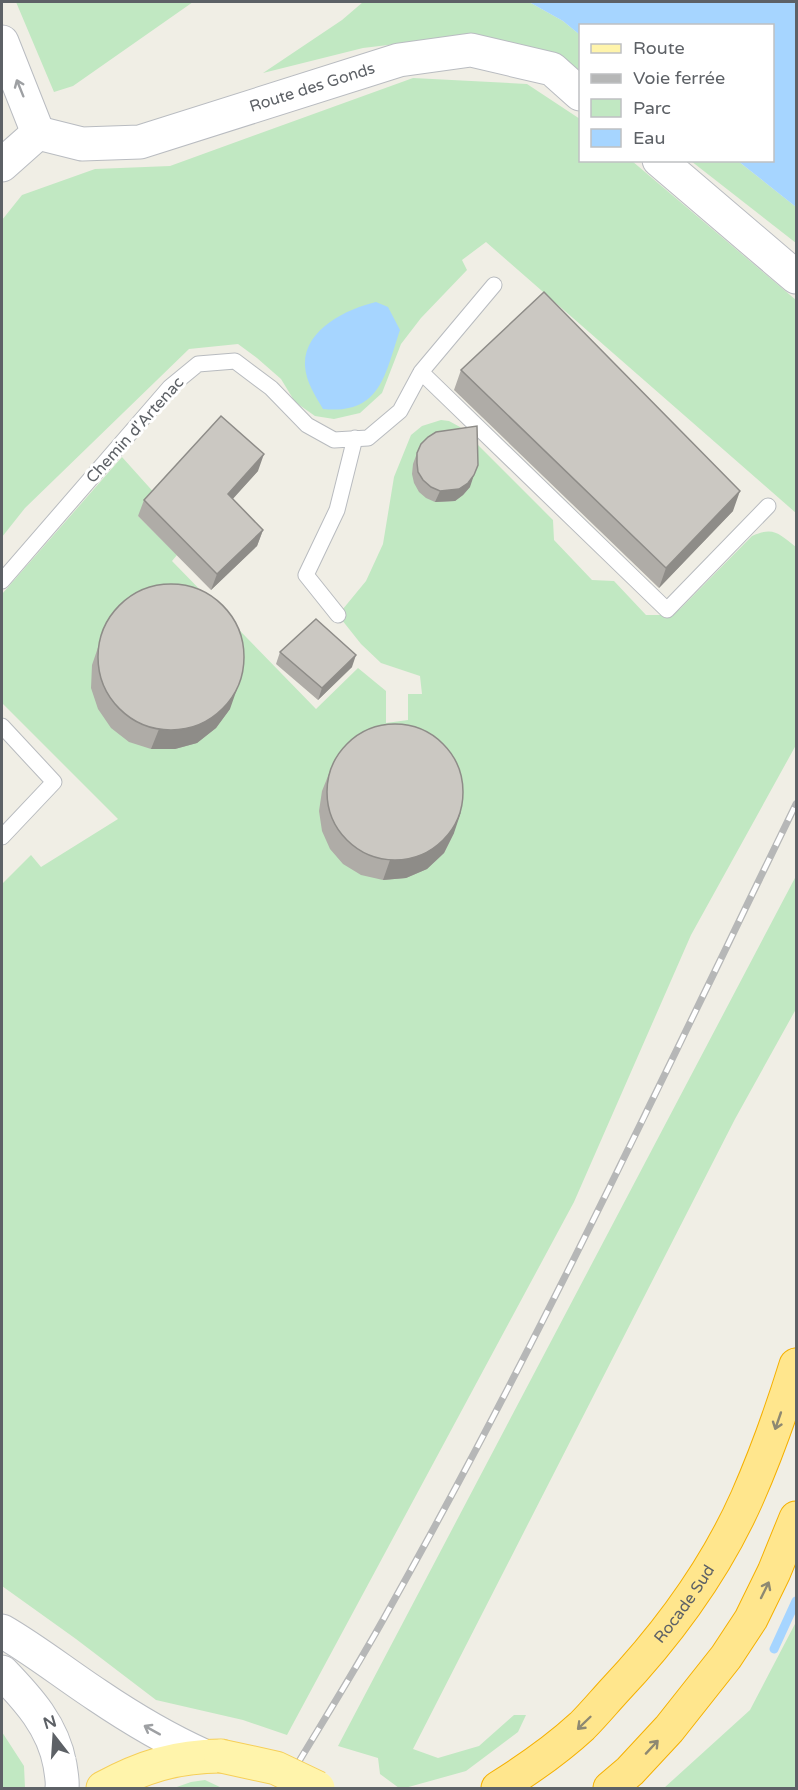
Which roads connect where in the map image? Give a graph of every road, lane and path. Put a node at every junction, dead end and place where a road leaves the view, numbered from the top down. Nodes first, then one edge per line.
1 (2, 42) edge
2 (579, 93) edge
3 (38, 133) junction
4 (661, 162) edge
5 (2, 165) edge
6 (796, 277) edge
7 (494, 285) dead end
8 (421, 372) junction
9 (355, 438) junction
10 (768, 506) dead end
11 (2, 581) edge
12 (338, 615) dead end
13 (2, 726) edge
14 (2, 837) edge
15 (796, 1365) edge
16 (796, 1518) edge
17 (2, 1631) edge
18 (2, 1672) edge
19 (213, 1756) junction
20 (62, 1788) edge
21 (102, 1788) edge
22 (318, 1788) edge
23 (498, 1788) edge
24 (610, 1788) edge

3 -> 1 street
2 - 3 street, Route des Gonds
3 - 5 street
4 - 6 street
7 - 8 lane, Chemin d'Artenac
8 - 9 lane, Chemin d'Artenac
8 - 10 lane
9 - 11 lane, Chemin d'Artenac
9 - 12 lane
13 - 14 lane
15 -> 23 highway, Rocade Sud
24 -> 16 highway
19 -> 17 street
18 - 20 street
19 - 21 main road
19 - 22 main road, bridge

